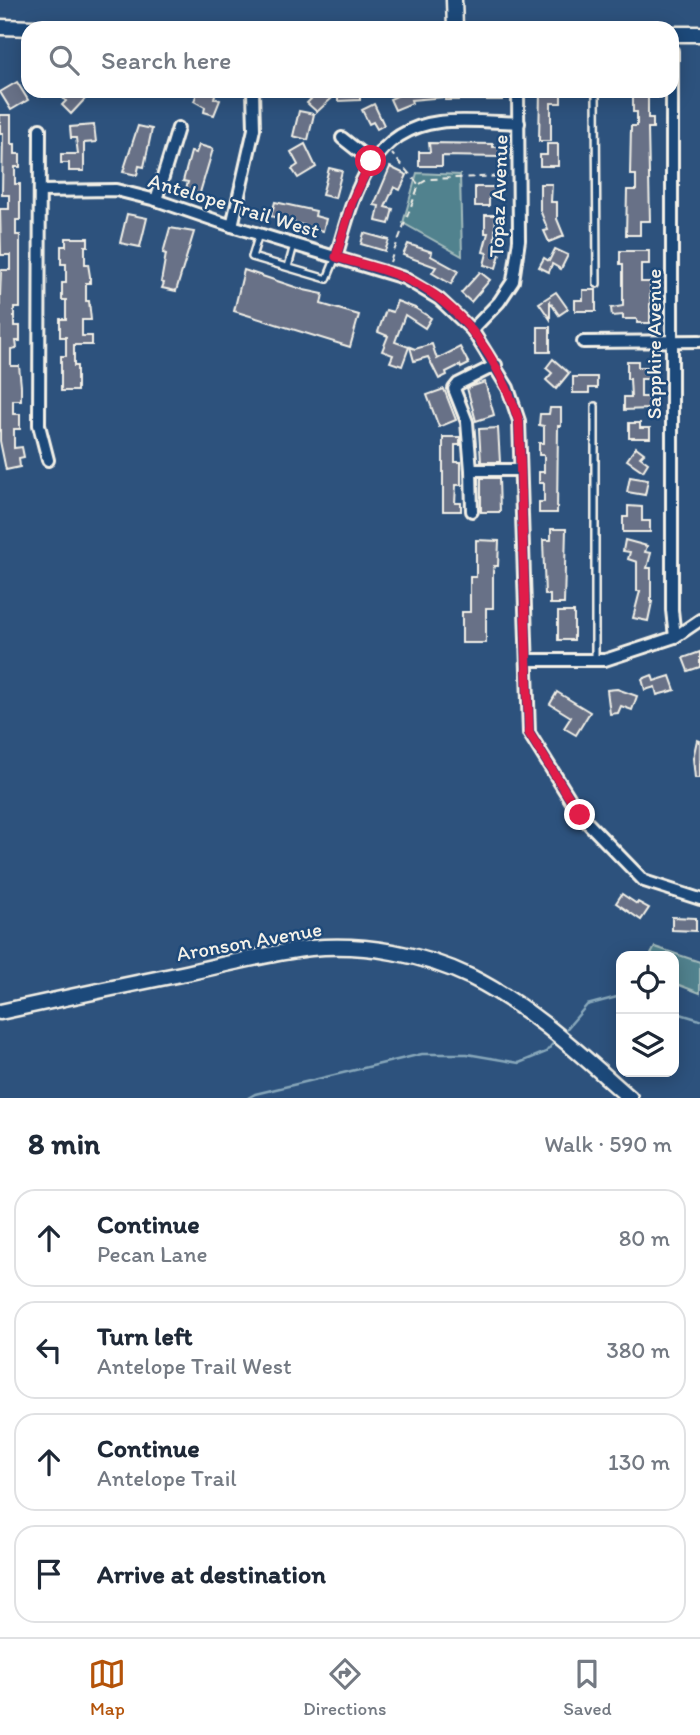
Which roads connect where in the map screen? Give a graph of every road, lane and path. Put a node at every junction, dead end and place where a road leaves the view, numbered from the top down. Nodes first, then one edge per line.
1 (454, 0) edge
2 (455, 21) edge
3 (0, 27) edge
4 (21, 28) edge
5 (679, 34) edge
6 (700, 34) edge
7 (253, 98) edge
8 (518, 98) edge
9 (596, 98) edge
10 (672, 98) edge
11 (519, 122) junction
12 (178, 128) dead end
13 (40, 129) dead end
14 (342, 138) dead end
15 (384, 145) junction
16 (371, 161) junction
17 (519, 176) junction
18 (419, 185) junction
19 (40, 191) junction
20 (156, 200) junction
21 (232, 226) junction
22 (259, 234) junction
23 (294, 244) junction
24 (336, 257) junction
25 (288, 267) junction
26 (387, 272) junction
27 (597, 284) dead end
28 (472, 330) junction
29 (671, 341) junction
30 (700, 341) edge
31 (583, 342) dead end
32 (496, 365) junction
33 (595, 406) dead end
34 (48, 460) dead end
35 (471, 470) junction
36 (519, 470) junction
37 (472, 511) dead end
38 (700, 620) edge
39 (675, 637) junction
40 (527, 660) junction
41 (596, 660) junction
42 (700, 899) edge
43 (0, 1012) edge
44 (630, 1098) edge

1 - 2 main road
3 - 4 main road
5 - 6 main road
7 - 21 street
8 - 11 street, Topaz Avenue
9 - 27 lane
10 - 29 street, Sapphire Avenue
11 - 15 street
11 - 17 street, Topaz Avenue
12 - 20 street
13 - 19 street
14 - 16 street
15 - 16 street
15 - 18 path
16 - 24 street
17 - 18 path
17 - 28 street, Topaz Avenue
18 - 26 path
19 - 20 street, Antelope Trail West
19 - 34 street
20 - 21 street, Antelope Trail West
21 - 22 street, Antelope Trail West
22 - 23 street, Antelope Trail West
22 - 25 lane
23 - 24 street, Antelope Trail West
23 - 25 lane
24 - 25 lane
24 - 26 street, Antelope Trail West
26 - 28 street, Antelope Trail West
28 - 32 street, Antelope Trail West
29 - 30 street
29 - 31 street
29 - 39 street, Sapphire Avenue
32 - 35 street
32 - 36 street, Antelope Trail West
33 - 41 lane
35 - 36 street
35 - 37 street
36 - 40 street, Antelope Trail West
38 - 39 street
39 - 41 street
40 - 41 street
40 - 42 street, Antelope Trail West
43 - 44 main road, Aronson Avenue

